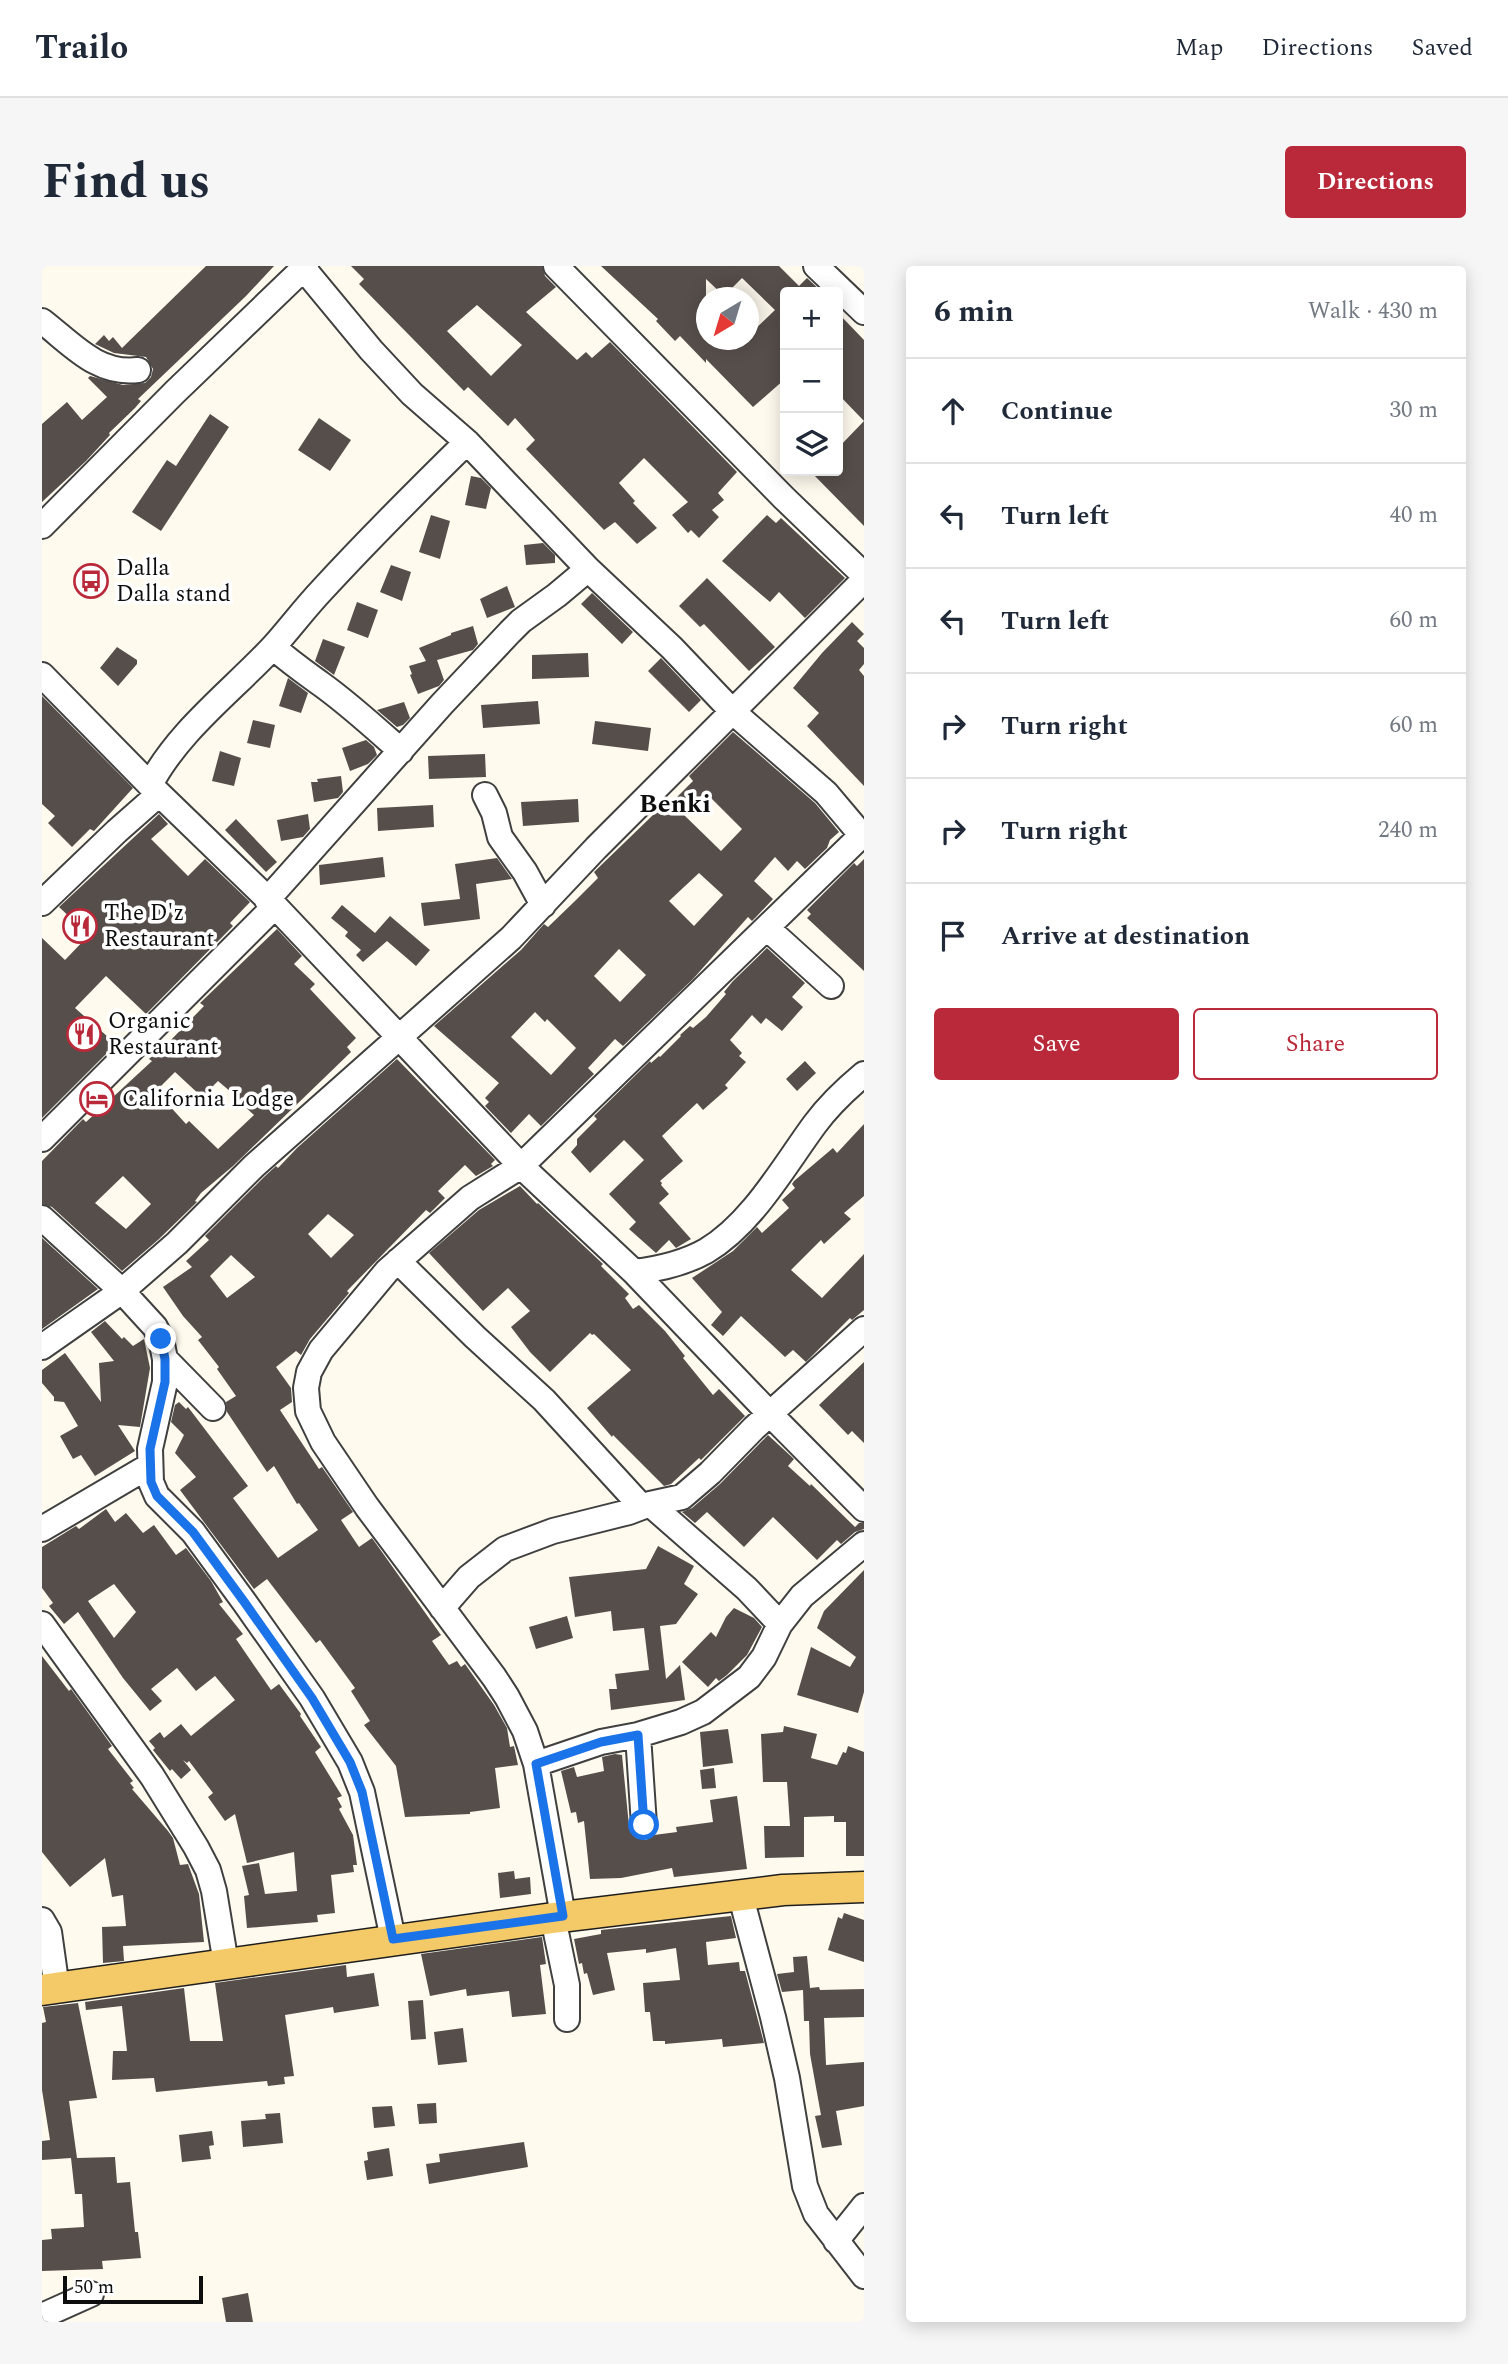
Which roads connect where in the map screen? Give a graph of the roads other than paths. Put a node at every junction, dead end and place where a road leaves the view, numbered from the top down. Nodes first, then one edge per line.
1 (556, 266) edge
2 (816, 266) edge
3 (305, 267) edge
4 (864, 312) edge
5 (42, 321) edge
6 (138, 370) dead end
7 (467, 442) junction
8 (42, 526) edge
9 (588, 569) junction
10 (864, 575) edge
11 (864, 580) edge
12 (273, 647) junction
13 (42, 675) edge
14 (733, 712) junction
15 (401, 751) junction
16 (155, 790) junction
17 (485, 795) dead end
18 (863, 836) edge
19 (42, 903) edge
20 (271, 903) junction
21 (542, 905) junction
22 (767, 928) junction
23 (831, 986) dead end
24 (399, 1037) junction
25 (864, 1074) edge
26 (42, 1139) edge
27 (522, 1166) junction
28 (42, 1218) edge
29 (398, 1261) junction
30 (634, 1272) junction
31 (122, 1291) junction
32 (864, 1329) edge
33 (42, 1347) edge
34 (165, 1359) junction
35 (213, 1408) dead end
36 (770, 1414) junction
37 (149, 1466) junction
38 (646, 1505) junction
39 (864, 1509) edge
40 (42, 1529) edge
41 (864, 1544) edge
42 (442, 1608) junction
43 (42, 1624) edge
44 (780, 1624) junction
45 (638, 1735) junction
46 (536, 1764) junction
47 (644, 1825) dead end
48 (864, 1887) edge
49 (741, 1897) junction
50 (558, 1917) junction
51 (42, 1920) edge
52 (393, 1939) junction
53 (226, 1964) junction
54 (50, 1990) edge
55 (567, 2019) dead end
56 (864, 2206) edge
57 (836, 2241) junction
58 (864, 2276) edge
59 (91, 2294) dead end
60 (42, 2316) edge

1 - 10 street
2 - 4 street
3 - 7 street
3 - 8 street
5 - 6 street
7 - 9 street
7 - 12 street
9 - 14 street
9 - 15 street
11 - 14 street
12 - 15 street
12 - 16 street
13 - 16 street
14 - 18 street
14 - 21 street
15 - 20 street
16 - 19 street
16 - 20 street
17 - 21 street
18 - 22 street
20 - 24 street
20 - 26 street
21 - 24 street
22 - 23 street
22 - 27 street
24 - 27 street
24 - 31 street
25 - 30 street
27 - 29 street
27 - 30 street
28 - 31 street
29 - 38 street
29 - 42 street
30 - 36 street
31 - 33 street
31 - 34 street
32 - 36 street
34 - 35 street
34 - 37 street
36 - 38 street
36 - 39 street
37 - 40 street
37 - 52 street
38 - 42 street
38 - 44 street
41 - 44 street
42 - 46 street
43 - 53 street
44 - 45 street
45 - 46 street
45 - 47 street
46 - 50 street
48 - 49 main road
49 - 50 main road
49 - 57 street
50 - 52 main road
50 - 55 street
51 - 54 street
52 - 53 main road
53 - 54 main road
56 - 57 street
57 - 58 street
59 - 60 street

